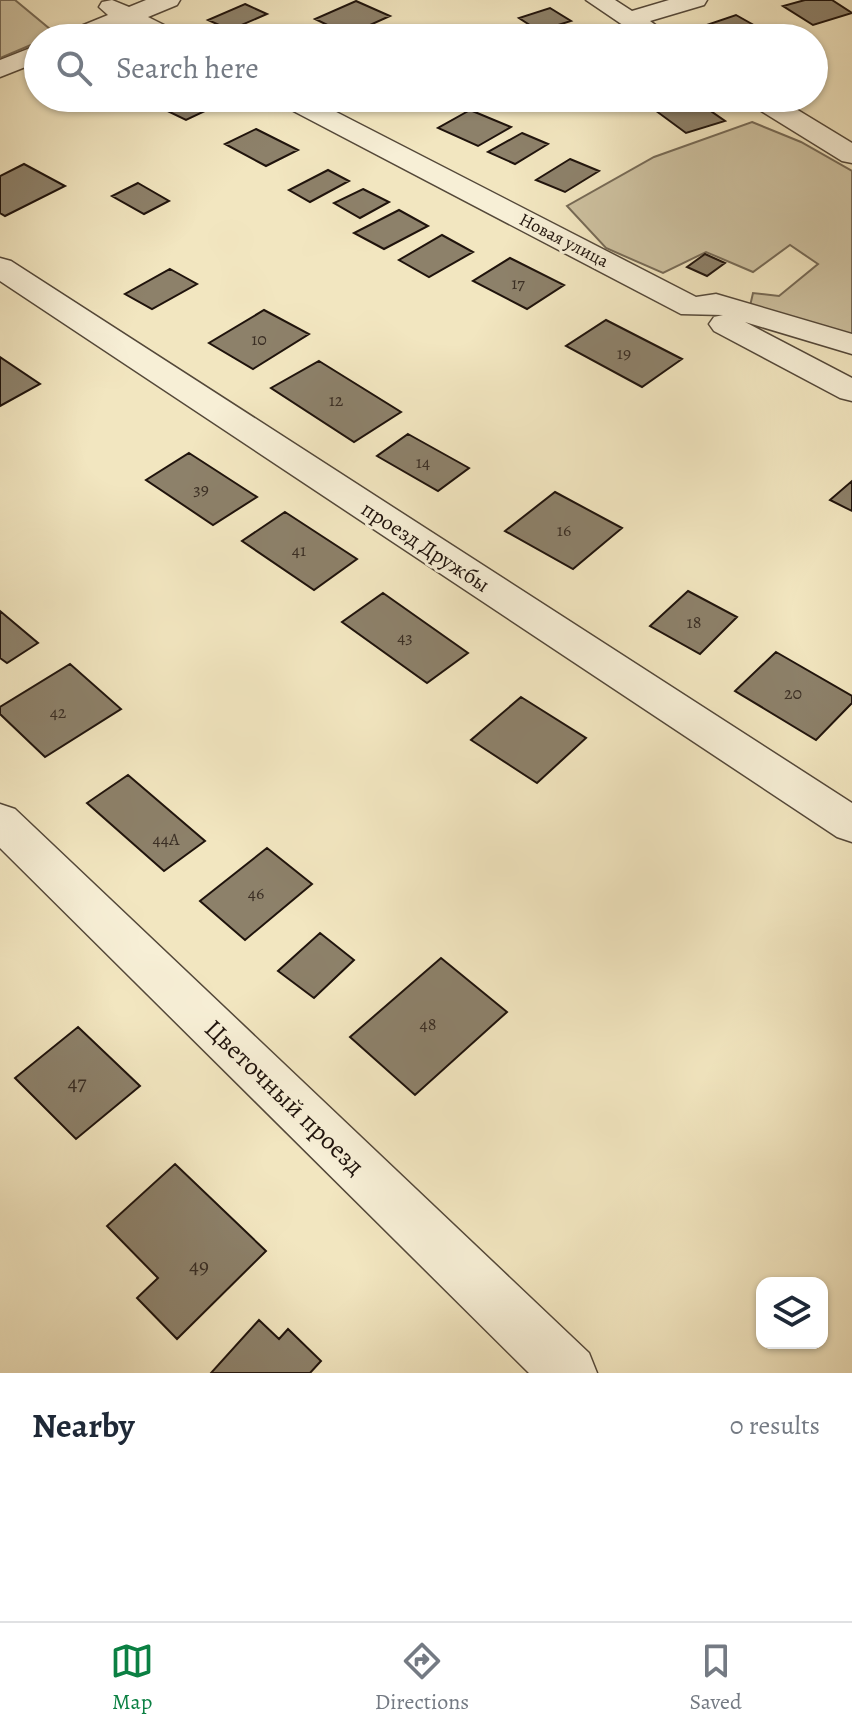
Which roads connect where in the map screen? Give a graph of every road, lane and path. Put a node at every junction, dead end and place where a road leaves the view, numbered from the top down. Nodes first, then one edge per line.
1 (96, 0) edge
2 (168, 0) edge
3 (598, 0) edge
4 (695, 0) edge
5 (127, 16) junction
6 (630, 19) junction
7 (107, 24) edge
8 (143, 24) edge
9 (638, 24) edge
10 (24, 59) edge
11 (0, 69) edge
12 (316, 112) edge
13 (782, 112) edge
14 (852, 155) edge
15 (0, 267) edge
16 (692, 307) junction
17 (852, 344) edge
18 (852, 391) edge
19 (0, 821) edge
20 (852, 825) edge
21 (569, 1373) edge

1 - 5 street
2 - 5 street
3 - 6 street
4 - 6 street
5 - 7 street
5 - 8 street
6 - 9 street
10 - 11 street
12 - 16 street, Новая улица
13 - 14 street
15 - 20 street, проезд Дружбы
16 - 17 street, Новая улица
16 - 18 street
19 - 21 street, Цветочный проезд

